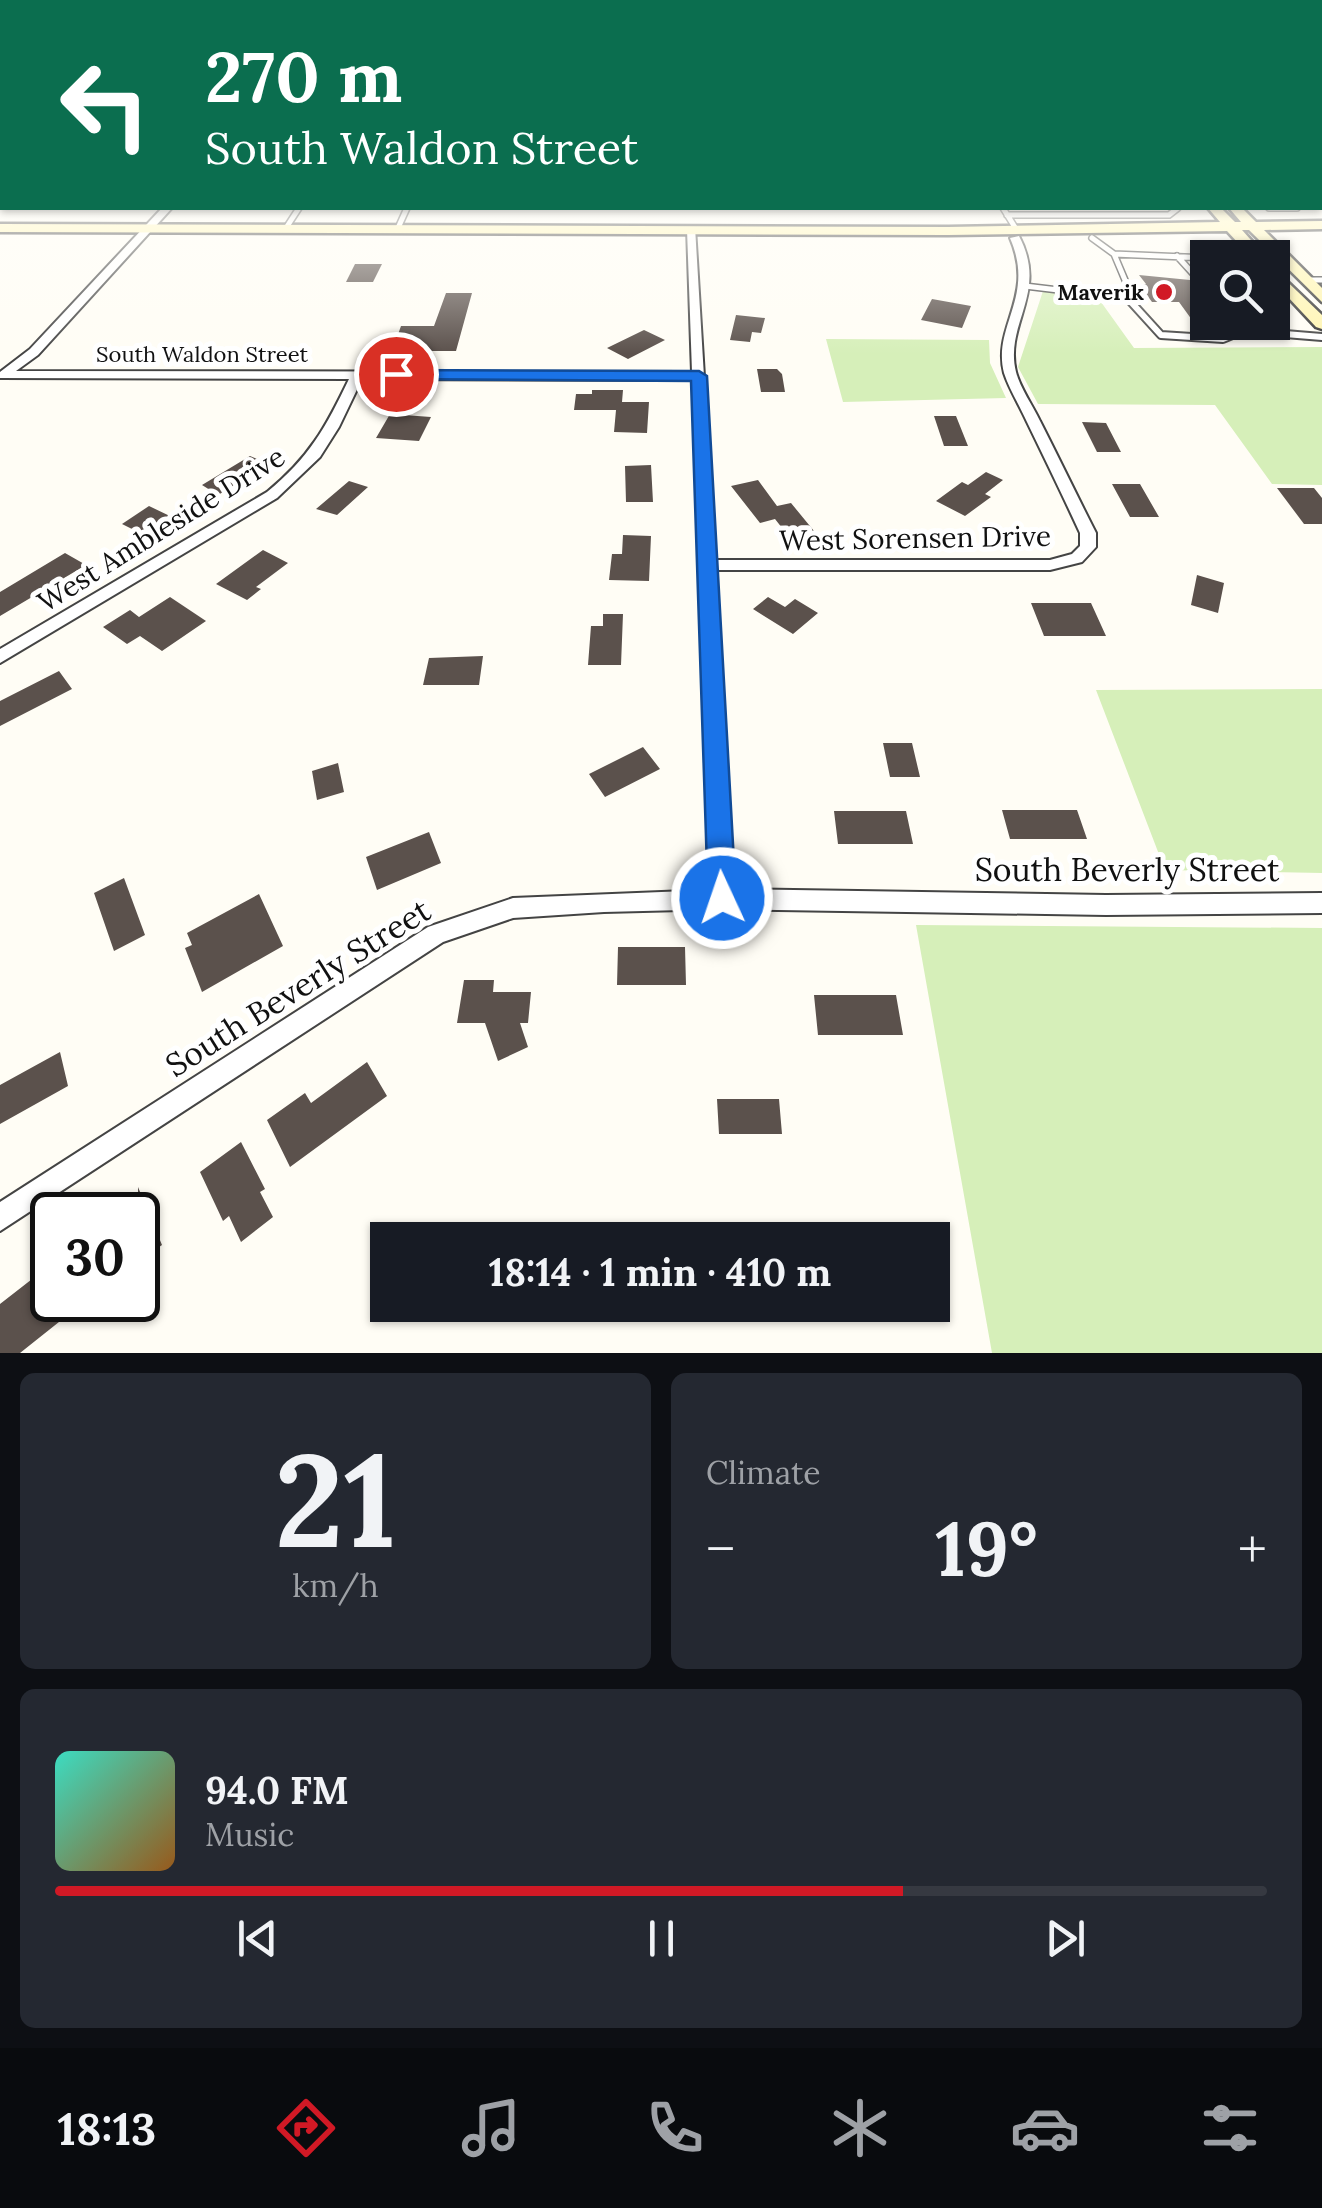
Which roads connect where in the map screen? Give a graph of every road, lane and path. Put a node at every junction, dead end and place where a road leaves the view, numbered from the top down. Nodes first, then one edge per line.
1 (146, 228) edge
2 (439, 228) edge
3 (1014, 228) edge
4 (1233, 228) edge
5 (1282, 228) edge
6 (692, 229) junction
7 (1258, 230) junction
8 (1236, 231) junction
9 (1016, 234) junction
10 (1322, 234) edge
11 (1092, 238) junction
12 (1244, 240) edge
13 (1114, 254) junction
14 (1177, 256) junction
15 (1190, 257) edge
16 (1190, 270) edge
17 (1314, 280) edge
18 (1025, 286) junction
19 (1290, 290) edge
20 (1322, 297) edge
21 (1129, 300) junction
22 (1322, 324) edge
23 (1290, 334) edge
24 (1190, 337) edge
25 (1322, 338) edge
26 (358, 374) junction
27 (699, 376) junction
28 (3, 377) edge
29 (705, 566) junction
30 (0, 656) edge
31 (722, 898) junction
32 (1322, 904) edge
33 (0, 1218) edge

1 - 28 street
2 - 6 main road
3 - 9 lane
4 - 8 main road
5 - 7 main road
6 - 9 main road
6 - 27 street
7 - 8 main road
7 - 10 main road
7 - 17 main road
8 - 9 main road
8 - 11 main road
8 - 12 main road
9 - 11 main road
9 - 18 street, West Sorensen Drive
11 - 13 lane
13 - 14 lane
13 - 21 lane
14 - 15 lane
14 - 16 lane
17 - 20 main road
18 - 21 lane
18 - 29 street, West Sorensen Drive
19 - 22 main road
21 - 24 lane
23 - 25 lane
26 - 27 street, South Waldon Street
26 - 28 street, South Waldon Street
26 - 30 street, West Ambleside Drive
27 - 29 street
29 - 31 street
31 - 32 street, South Beverly Street
31 - 33 street, South Beverly Street

